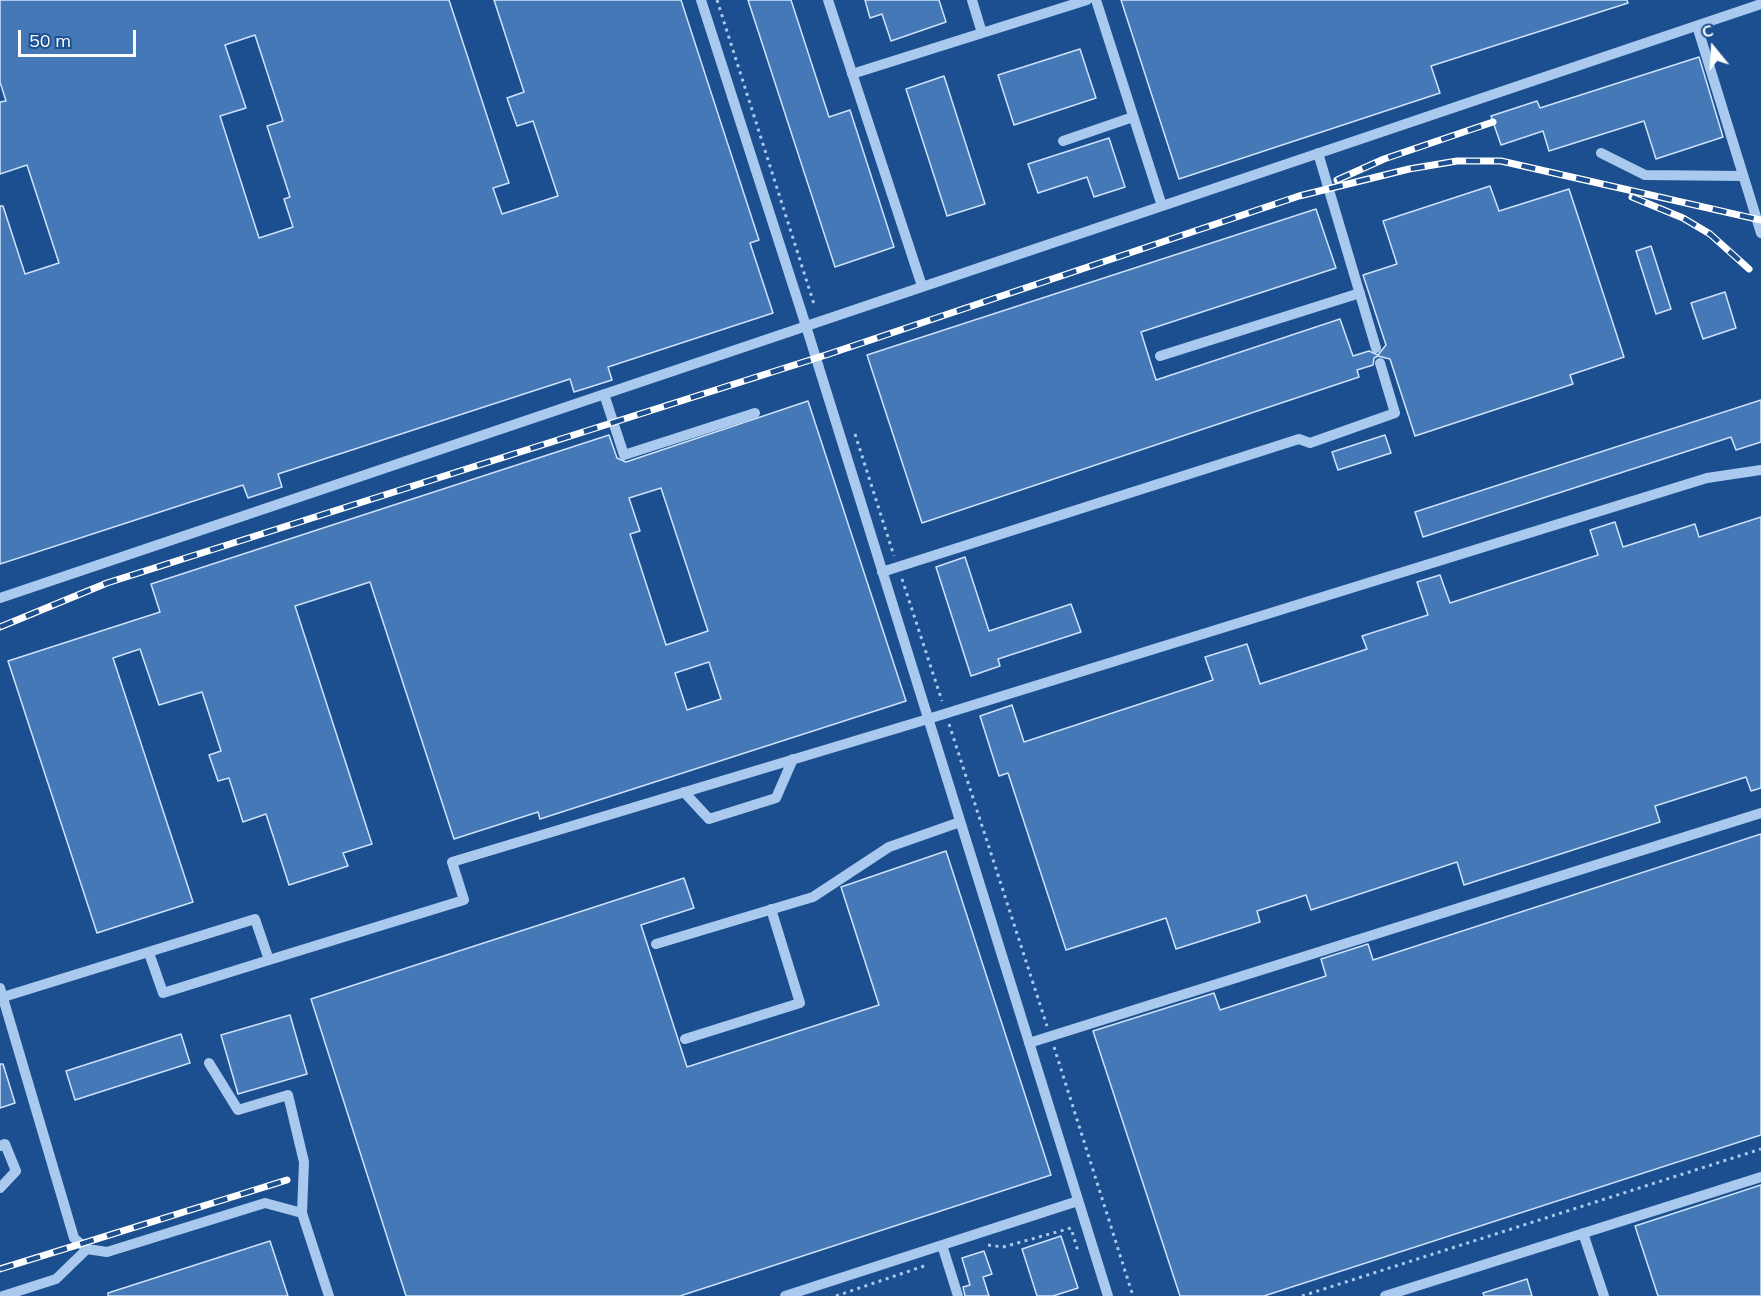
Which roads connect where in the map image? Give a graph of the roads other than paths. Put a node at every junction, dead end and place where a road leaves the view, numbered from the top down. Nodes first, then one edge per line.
1 (701, 0) edge
2 (828, 0) edge
3 (972, 0) edge
4 (1087, 0) edge
5 (1096, 0) edge
6 (1761, 4) edge
7 (1697, 26) junction
8 (982, 33) junction
9 (852, 74) junction
10 (1133, 117) junction
11 (1063, 141) dead end
12 (1318, 153) junction
13 (1601, 153) dead end
14 (1743, 176) junction
15 (1162, 206) junction
16 (1761, 233) edge
17 (922, 286) junction
18 (1360, 293) junction
19 (806, 326) junction
20 (1376, 348) dead end
21 (1160, 356) dead end
22 (1380, 363) dead end
23 (604, 394) junction
24 (755, 414) dead end
25 (1761, 470) edge
26 (882, 572) junction
27 (0, 598) edge
28 (928, 719) junction
29 (794, 759) junction
30 (684, 792) junction
31 (1761, 813) edge
32 (960, 822) junction
33 (771, 909) junction
34 (656, 944) dead end
35 (149, 953) junction
36 (269, 960) junction
37 (1, 994) edge
38 (685, 1039) dead end
39 (1029, 1043) junction
40 (209, 1063) dead end
41 (0, 1146) edge
42 (1761, 1177) edge
43 (0, 1188) edge
44 (1078, 1200) junction
45 (302, 1213) junction
46 (1583, 1233) junction
47 (942, 1245) junction
48 (87, 1250) junction
49 (3, 1296) edge
50 (329, 1296) edge
51 (785, 1296) edge
52 (958, 1296) edge
53 (1108, 1296) edge
54 (1385, 1296) edge
55 (1604, 1296) edge

1 - 19 lane
2 - 9 lane
3 - 8 lane
4 - 8 lane
5 - 10 lane
6 - 7 lane
7 - 12 lane
7 - 14 lane
8 - 9 lane
9 - 17 lane
10 - 11 lane
10 - 15 lane
12 - 15 lane
12 - 18 lane
13 - 14 lane
14 - 16 lane
15 - 17 lane
17 - 19 lane
18 - 20 lane
18 - 21 lane
19 - 23 lane
19 - 26 lane
22 - 26 lane
23 - 24 lane
23 - 27 lane
25 - 28 lane
26 - 28 lane
28 - 29 lane
28 - 32 lane
29 - 30 lane
29 - 30 lane
30 - 36 lane
31 - 39 lane
32 - 33 lane
32 - 39 lane
33 - 34 lane
33 - 38 lane
35 - 36 lane
35 - 36 lane
35 - 37 lane
37 - 48 lane
39 - 44 lane
40 - 45 lane
41 - 43 lane
42 - 46 lane
44 - 47 lane
44 - 53 lane
45 - 48 lane
45 - 50 lane
46 - 54 lane
46 - 55 lane
47 - 51 lane
47 - 52 lane
48 - 49 lane

